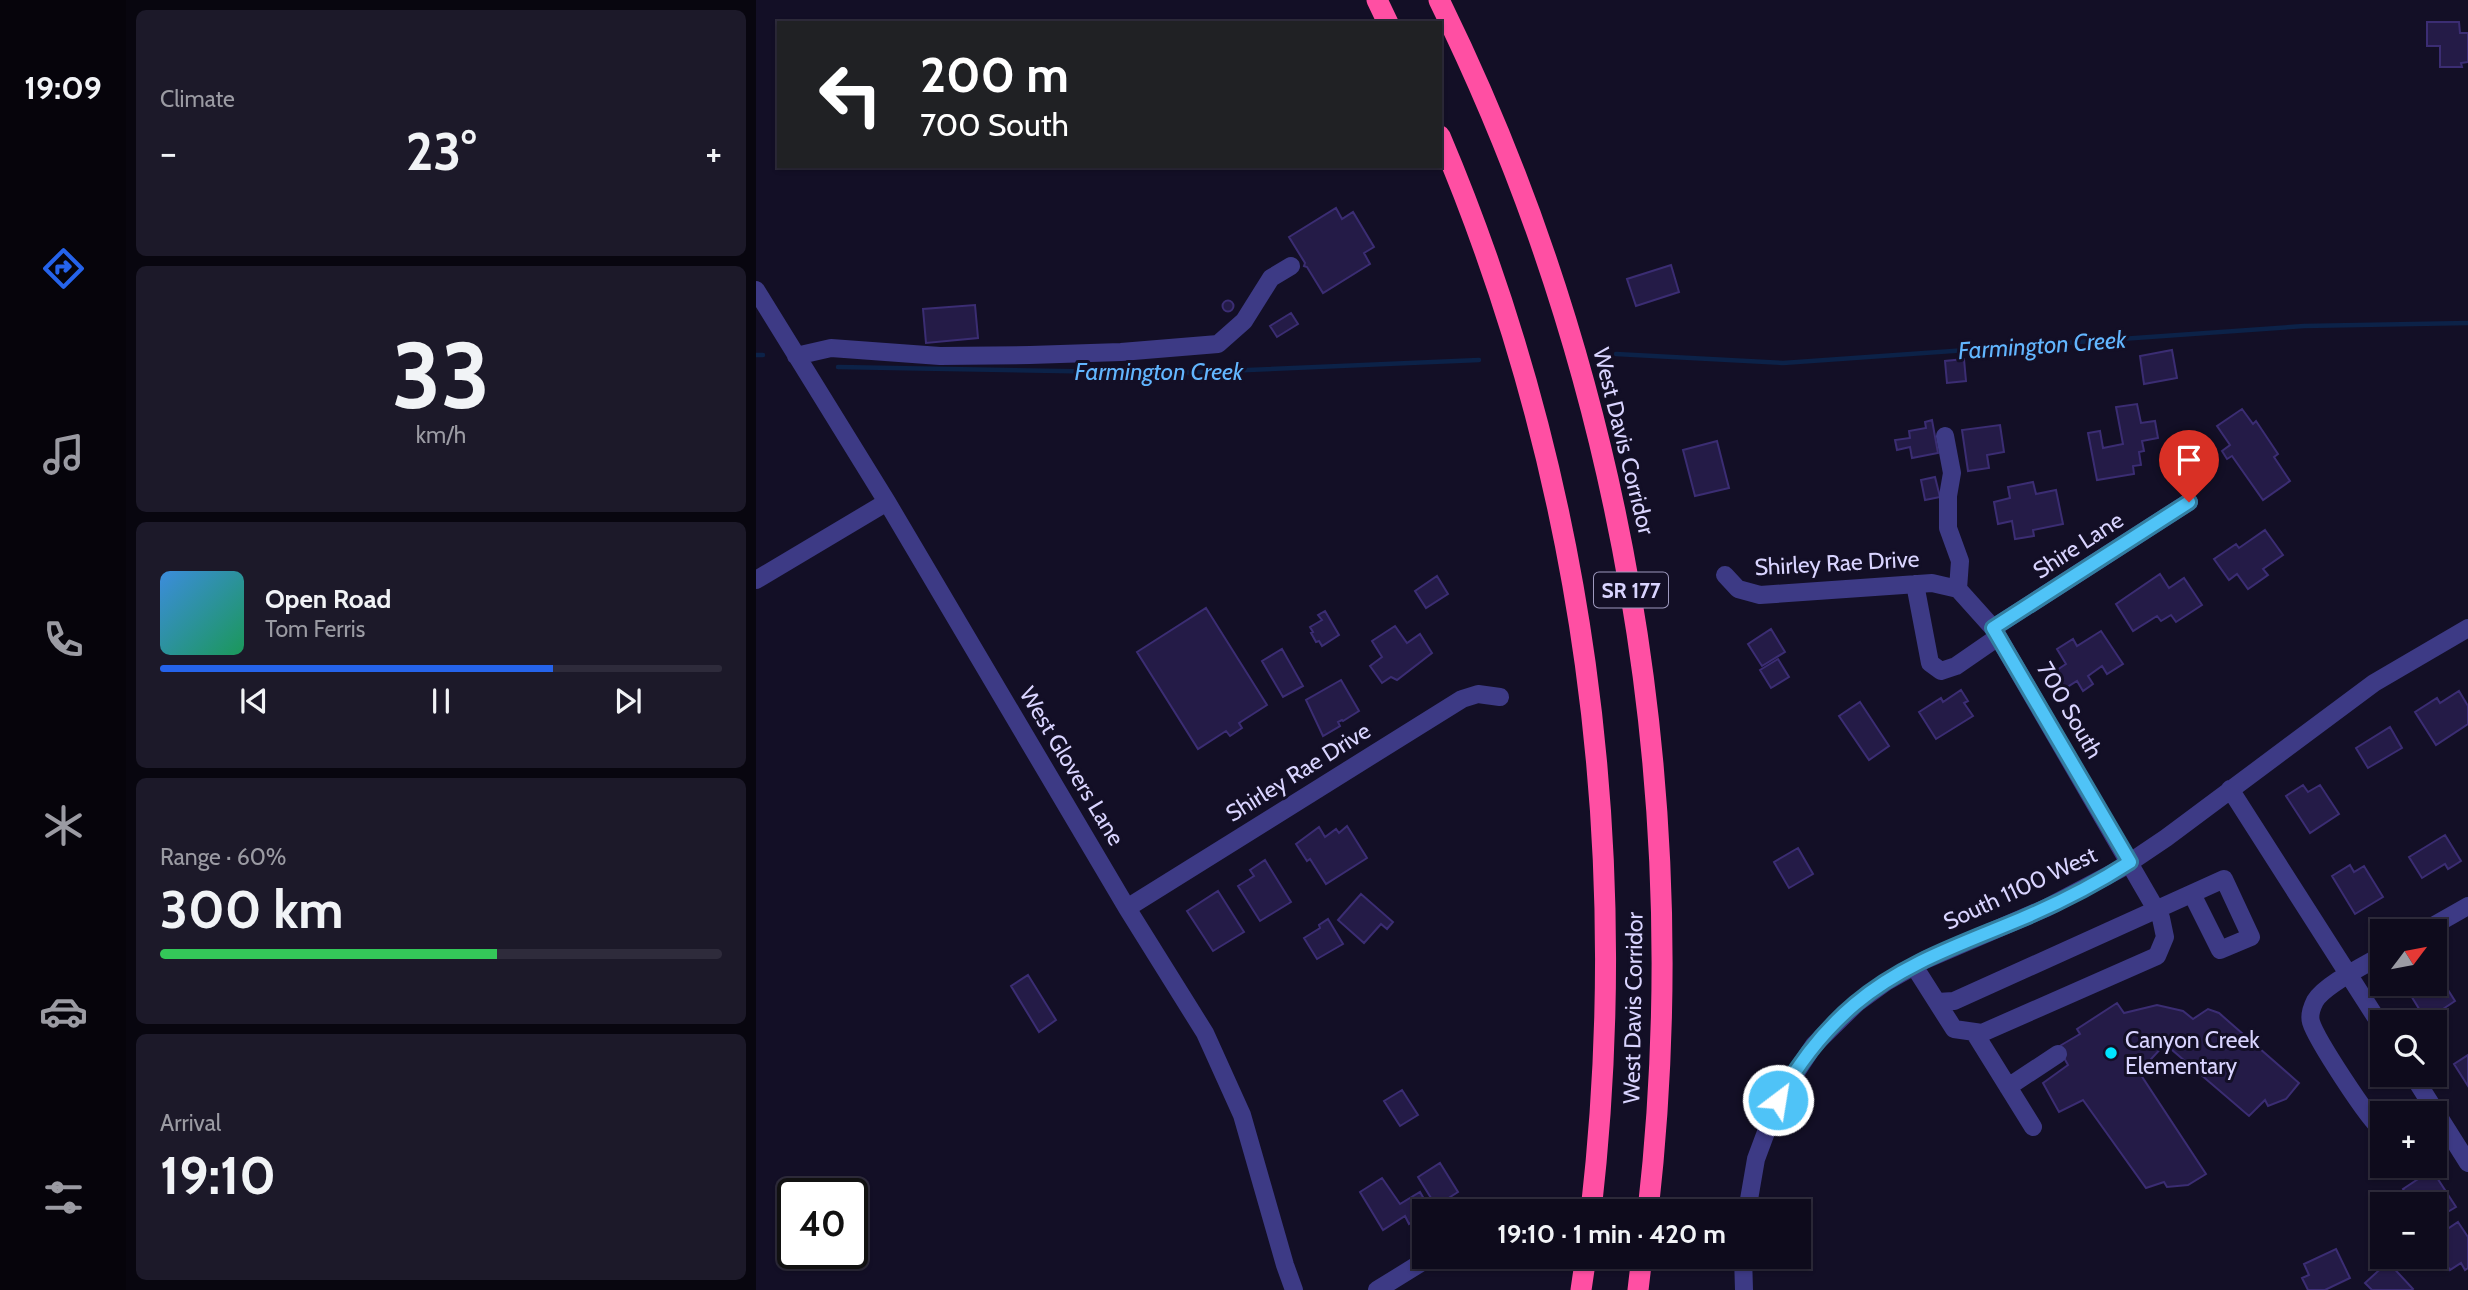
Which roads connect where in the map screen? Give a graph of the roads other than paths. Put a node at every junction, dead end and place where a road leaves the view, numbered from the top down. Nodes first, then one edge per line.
1 (1377, 0) edge
2 (1439, 0) edge
3 (1387, 21) edge
4 (1442, 141) edge
5 (1291, 265) dead end
6 (756, 290) edge
7 (796, 356) junction
8 (1945, 436) dead end
9 (887, 502) junction
10 (2189, 502) dead end
11 (1725, 575) dead end
12 (756, 580) edge
13 (1915, 584) junction
14 (1958, 589) junction
15 (2468, 628) edge
16 (1996, 633) junction
17 (1500, 697) dead end
18 (2230, 789) junction
19 (2130, 862) junction
20 (2192, 894) dead end
21 (2468, 906) edge
22 (1127, 908) junction
23 (2157, 910) junction
24 (2445, 919) edge
25 (2370, 962) edge
26 (1914, 966) junction
27 (2348, 974) junction
28 (1937, 1002) junction
29 (2371, 1010) edge
30 (1974, 1032) junction
31 (2059, 1054) dead end
32 (2008, 1087) junction
33 (2370, 1116) edge
34 (2034, 1128) dead end
35 (2447, 1132) edge
36 (2468, 1163) edge
37 (1592, 1199) edge
38 (1649, 1199) edge
39 (1748, 1199) edge
40 (1412, 1268) edge
41 (1584, 1269) edge
42 (1641, 1269) edge
43 (1744, 1269) edge
44 (1294, 1290) edge
45 (1377, 1290) edge
46 (1581, 1290) edge
47 (1638, 1290) edge
48 (1744, 1290) edge

1 - 3 highway
2 - 38 highway, West Davis Corridor / SR 177
4 - 37 highway, West Davis Corridor / SR 177
5 - 7 street
6 - 7 street, West Glovers Lane
7 - 9 street, West Glovers Lane
8 - 14 street
9 - 12 street
9 - 22 street, West Glovers Lane
10 - 16 street, Shire Lane
11 - 13 street, Shirley Rae Drive
13 - 14 street, Shirley Rae Drive
13 - 16 street, Shire Lane
14 - 16 street, 700 South
15 - 18 street, South 1100 West
16 - 19 street, 700 South
17 - 22 street, Shirley Rae Drive
18 - 19 street, South 1100 West
18 - 27 street
19 - 23 street, 700 South
19 - 26 street, South 1100 West
20 - 23 street
21 - 24 street
22 - 44 street, West Glovers Lane
23 - 28 street
23 - 30 street
25 - 27 street
26 - 28 street
26 - 39 street, South 1100 West
27 - 29 street
27 - 33 street
28 - 30 street
30 - 32 street
31 - 32 street
32 - 34 street
35 - 36 street
40 - 45 street
41 - 46 highway
42 - 47 highway
43 - 48 street

